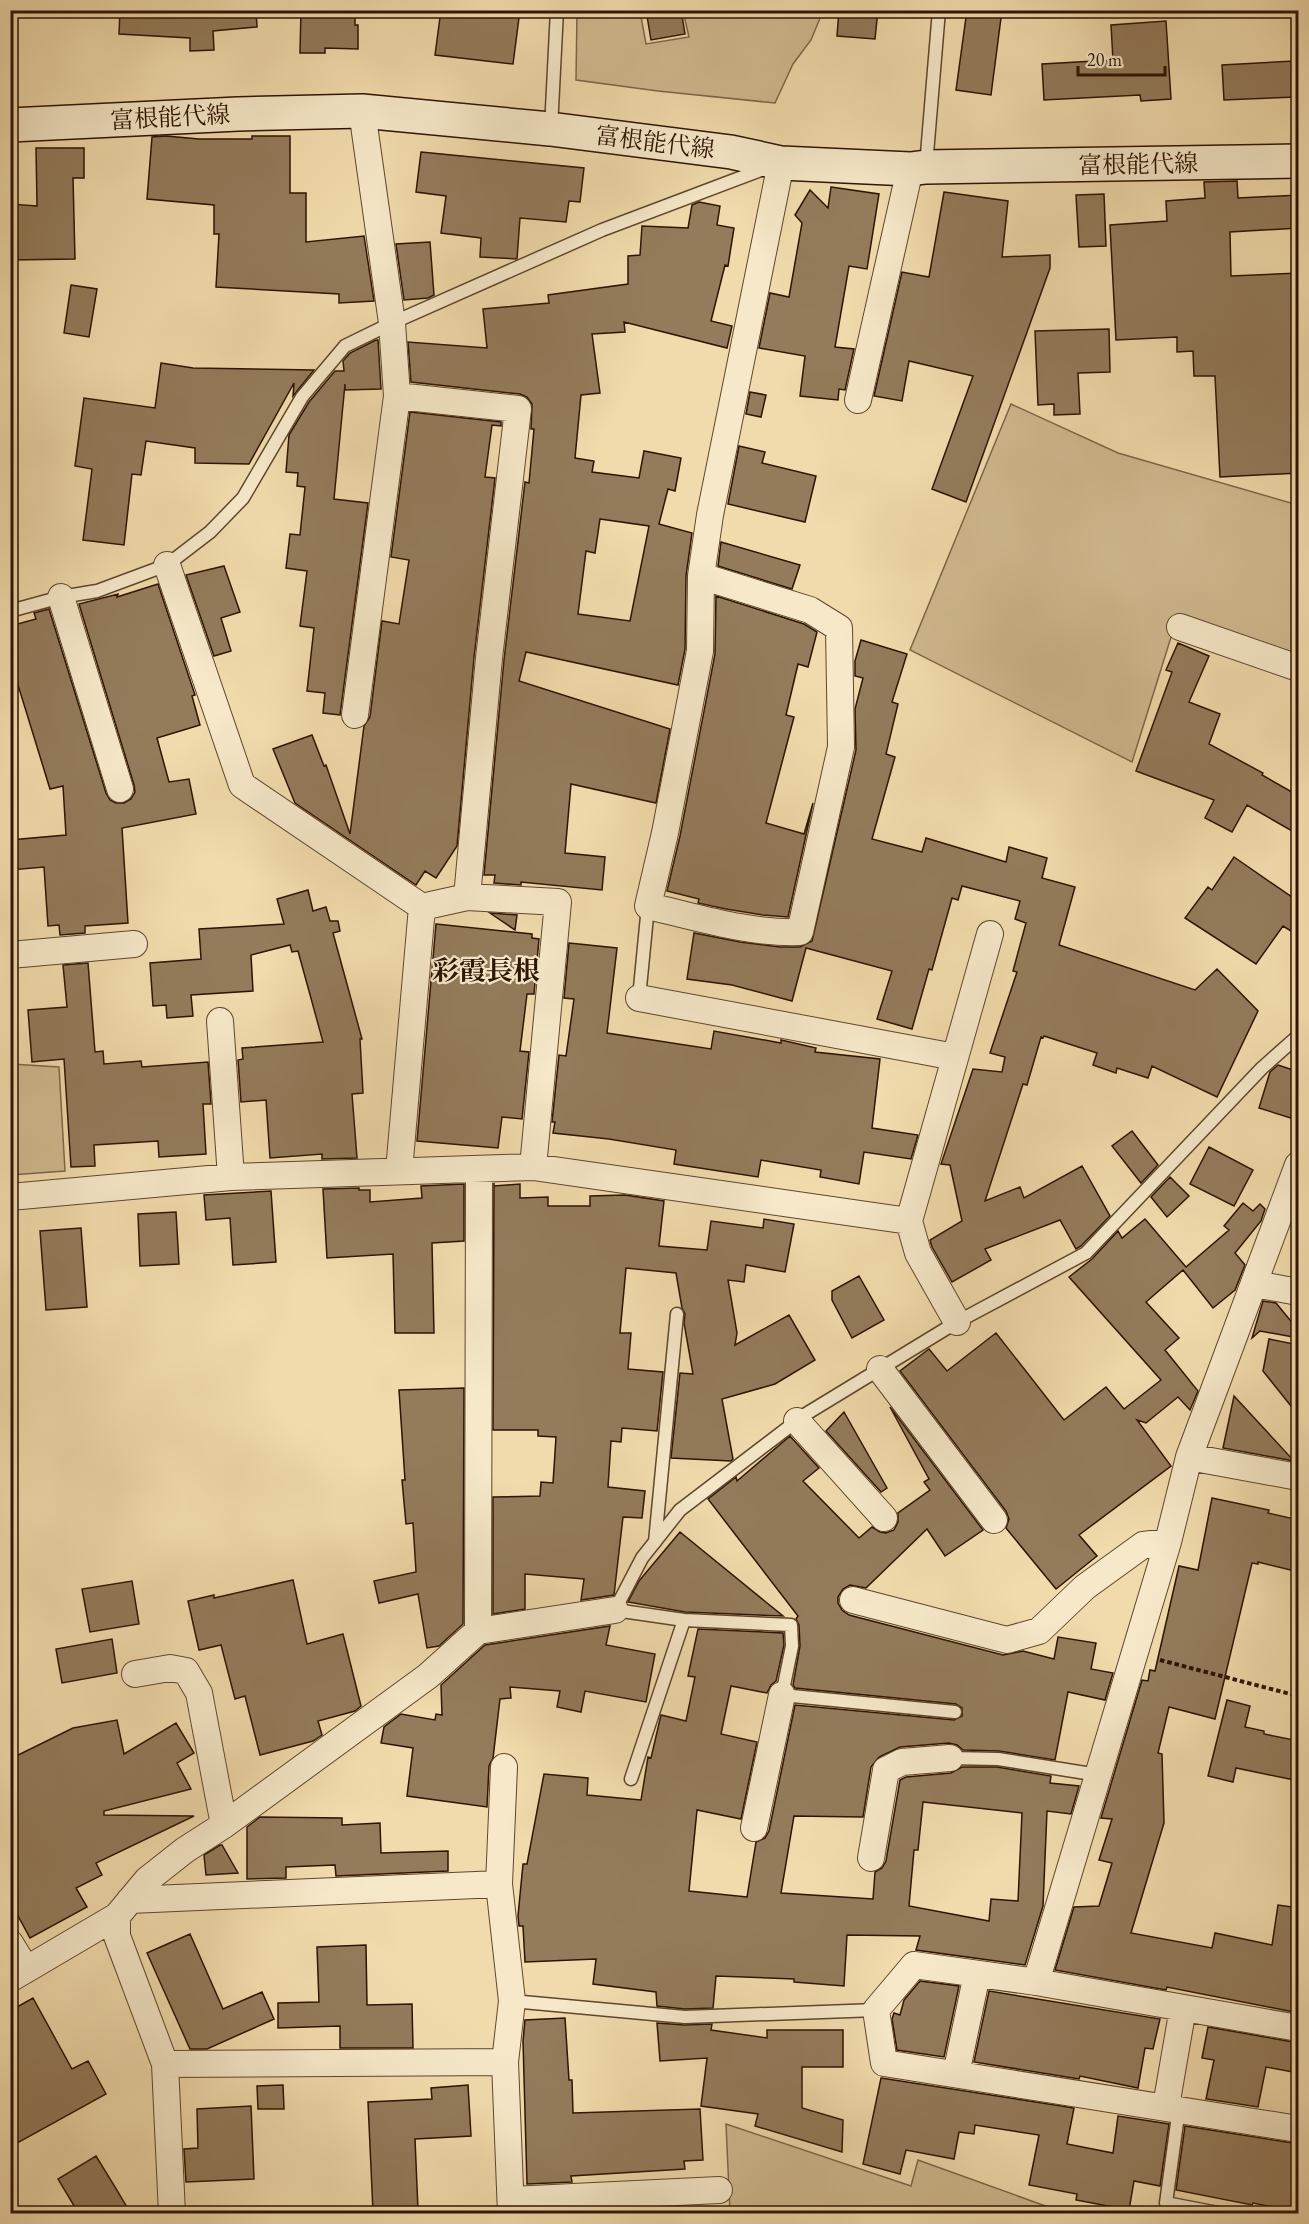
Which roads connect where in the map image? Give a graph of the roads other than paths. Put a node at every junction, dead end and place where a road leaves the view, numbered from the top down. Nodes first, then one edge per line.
1 (556, 10) edge
2 (939, 10) edge
3 (362, 111) junction
4 (10, 125) edge
5 (550, 129) junction
6 (1299, 161) edge
7 (781, 163) junction
8 (918, 168) junction
9 (392, 322) junction
10 (397, 396) junction
11 (858, 400) dead end
12 (166, 565) junction
13 (701, 576) junction
14 (61, 597) junction
15 (10, 611) edge
16 (1180, 627) dead end
17 (1299, 668) edge
18 (355, 715) dead end
19 (120, 789) dead end
20 (467, 897) junction
21 (648, 906) junction
22 (422, 907) junction
23 (990, 934) dead end
24 (134, 944) dead end
25 (10, 955) edge
26 (639, 998) joint
27 (220, 1021) dead end
28 (1299, 1036) edge
29 (955, 1057) junction
30 (1299, 1165) edge
31 (532, 1167) junction
32 (479, 1170) junction
33 (399, 1171) junction
34 (231, 1177) junction
35 (10, 1197) edge
36 (909, 1221) junction
37 (1255, 1284) junction
38 (1299, 1292) edge
39 (677, 1314) dead end
40 (957, 1322) junction
41 (880, 1369) junction
42 (797, 1421) junction
43 (1189, 1457) junction
44 (1299, 1477) edge
45 (884, 1518) dead end
46 (994, 1520) dead end
47 (655, 1542) junction
48 (1168, 1542) junction
49 (853, 1600) dead end
50 (615, 1610) junction
51 (684, 1620) junction
52 (478, 1631) junction
53 (135, 1674) dead end
54 (782, 1695) junction
55 (955, 1712) dead end
56 (950, 1758) joint
57 (504, 1767) dead end
58 (1098, 1775) junction
59 (631, 1779) dead end
60 (224, 1825) junction
61 (754, 1828) dead end
62 (871, 1858) dead end
63 (499, 1884) junction
64 (123, 1908) junction
65 (10, 1943) edge
66 (18, 1974) edge
67 (977, 1974) junction
68 (1036, 1982) junction
69 (512, 2001) junction
70 (1183, 2008) junction
71 (876, 2010) junction
72 (1299, 2028) edge
73 (505, 2062) junction
74 (165, 2064) junction
75 (956, 2074) junction
76 (1173, 2107) junction
77 (1299, 2129) edge
78 (719, 2190) dead end
79 (511, 2207) edge
80 (172, 2214) edge
81 (1223, 2214) edge

1 - 5 lane
2 - 8 lane
3 - 4 main road, 富根能代線
3 - 5 main road, 富根能代線
3 - 9 street
5 - 7 main road, 富根能代線
6 - 8 main road, 富根能代線
7 - 8 main road, 富根能代線
7 - 9 lane
7 - 13 street
8 - 11 street
9 - 10 street
9 - 12 lane
10 - 18 street
10 - 20 street
12 - 14 lane
12 - 22 street
13 - 21 street
13 - 21 street
14 - 15 lane
14 - 19 street
16 - 17 street
20 - 22 street
20 - 31 street
21 - 26 lane
22 - 33 street
23 - 29 street
24 - 25 street
26 - 29 street
27 - 34 street
28 - 40 lane
29 - 36 street
30 - 37 street
31 - 32 street
31 - 36 street
32 - 33 street
32 - 52 street
33 - 34 street
34 - 35 street
36 - 40 street
37 - 38 street
37 - 43 street
39 - 47 lane
40 - 41 lane
41 - 42 lane
41 - 46 street
42 - 45 street
42 - 47 lane
43 - 44 street
43 - 48 street
47 - 50 lane
48 - 49 street
48 - 58 street
50 - 51 lane
50 - 52 street
51 - 54 lane
51 - 59 lane
52 - 60 street
53 - 60 street
54 - 55 lane
54 - 61 street
56 - 58 lane
56 - 62 street
57 - 63 street
58 - 68 street
60 - 64 street
63 - 64 street
63 - 69 street
64 - 66 street
64 - 74 street
65 - 66 street
67 - 68 street
67 - 71 street
67 - 75 street
68 - 70 street
69 - 71 lane
69 - 73 street
70 - 72 street
70 - 76 street
71 - 75 street
73 - 74 street
73 - 79 street
74 - 80 street
75 - 76 street
76 - 77 street
76 - 81 lane
78 - 79 street

